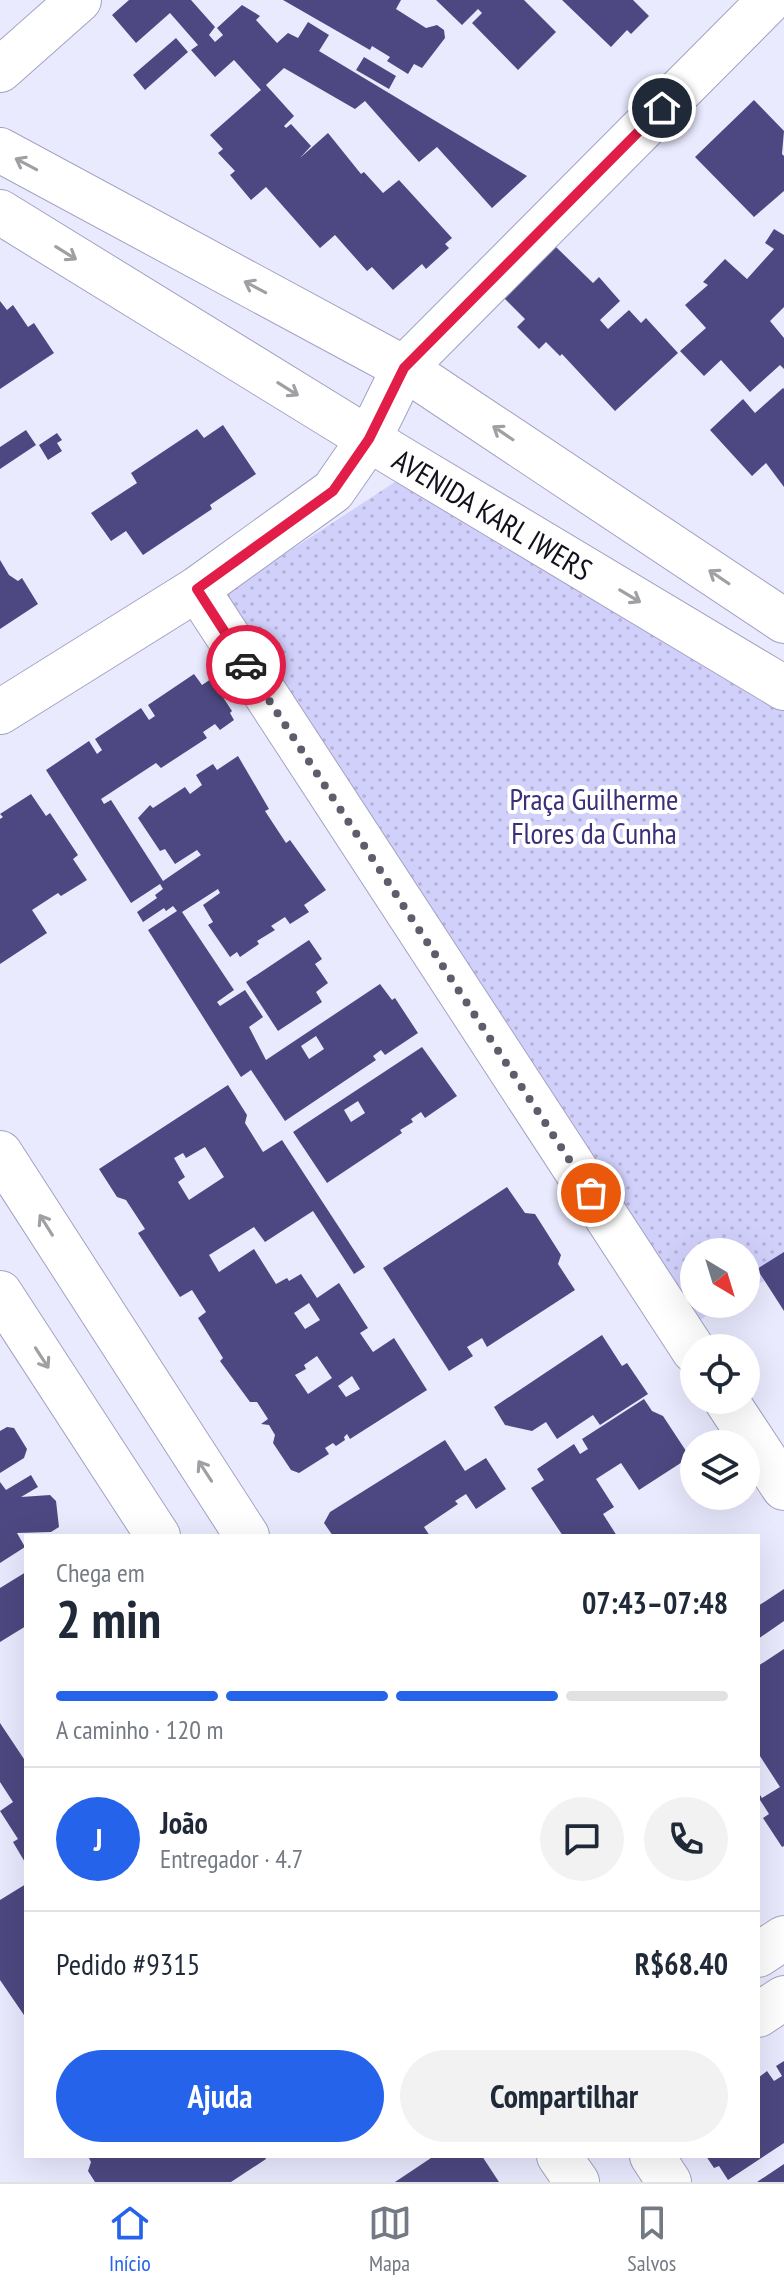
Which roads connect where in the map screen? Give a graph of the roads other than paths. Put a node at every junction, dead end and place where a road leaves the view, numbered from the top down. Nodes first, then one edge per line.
1 (79, 0) edge
2 (770, 0) edge
3 (0, 70) edge
4 (0, 150) edge
5 (0, 212) edge
6 (404, 368) junction
7 (369, 439) junction
8 (197, 589) junction
9 (784, 621) edge
10 (774, 667) edge
11 (0, 712) edge
12 (0, 1153) edge
13 (0, 1293) edge
14 (683, 1334) edge
15 (735, 1414) edge
16 (784, 1488) edge
17 (157, 1534) edge
18 (246, 1534) edge
19 (784, 1938) edge
20 (760, 1954) edge
21 (784, 1998) edge
22 (760, 2014) edge
23 (560, 2158) edge
24 (653, 2158) edge
25 (577, 2182) edge
26 (669, 2182) edge

1 - 3 street
2 - 6 street
6 -> 4 street
5 -> 7 street, AVENIDA KARL IWERS
6 - 7 street
9 -> 6 street
7 - 8 street
7 -> 10 street, AVENIDA KARL IWERS
8 - 11 street
8 - 14 street
18 -> 12 street
13 -> 17 street
15 - 16 street
19 - 20 street
21 - 22 street
23 - 25 street
24 - 26 street

